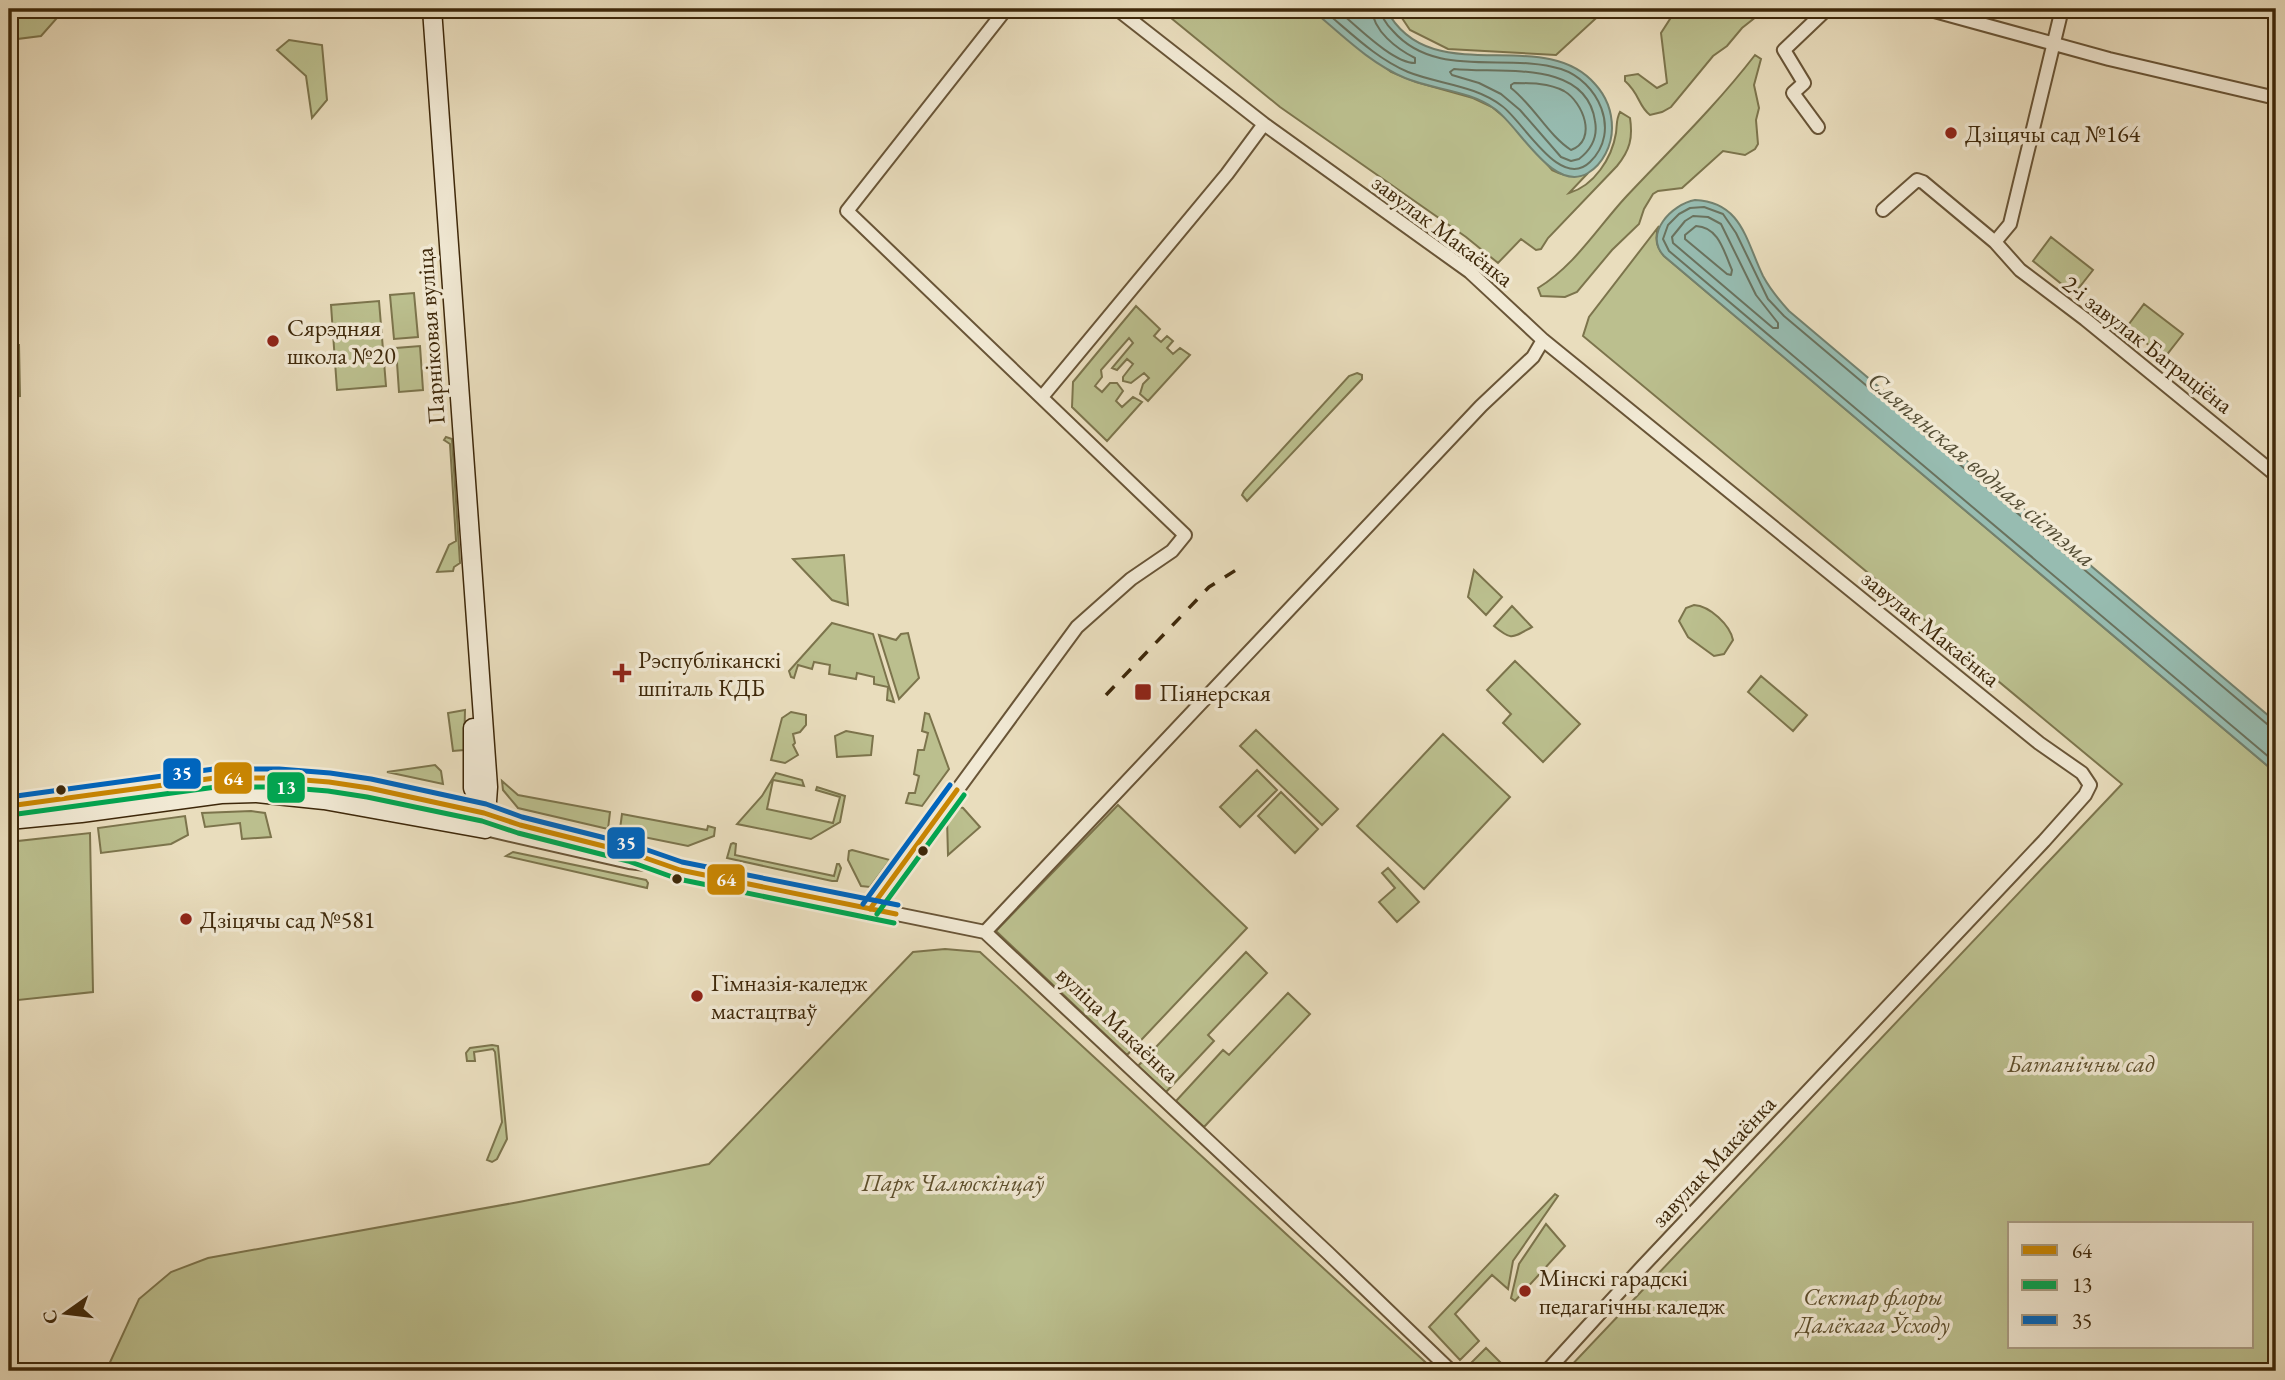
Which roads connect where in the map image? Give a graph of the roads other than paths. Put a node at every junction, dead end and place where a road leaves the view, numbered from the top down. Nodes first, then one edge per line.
1 (432, 9) edge
2 (1006, 9) edge
3 (1117, 9) edge
4 (1827, 9) edge
5 (1927, 9) edge
6 (2062, 9) edge
7 (2053, 44) junction
8 (2276, 98) edge
9 (1264, 124) junction
10 (1818, 127) dead end
11 (1883, 210) dead end
12 (1995, 242) junction
13 (1543, 340) junction
14 (1042, 397) junction
15 (2276, 475) edge
16 (190, 790) junction
17 (9, 806) edge
18 (9, 820) edge
19 (485, 821) junction
20 (870, 909) junction
21 (985, 932) junction
22 (1451, 1371) edge
23 (1547, 1371) edge

1 - 19 street, Парніковая вуліца
2 - 14 street
3 - 9 street, завулак Макаёнка
4 - 10 street
5 - 7 street
6 - 7 street
7 - 8 street
7 - 12 street
9 - 13 street, завулак Макаёнка
9 - 14 street
11 - 12 street, 2-і завулак Баграціёна
12 - 15 street, 2-і завулак Баграціёна
13 - 21 street
13 - 23 street, завулак Макаёнка
14 - 20 street
16 - 17 street
16 - 18 street
16 - 19 street
19 - 20 street
20 - 21 street
21 - 22 street, вуліца Макаёнка

